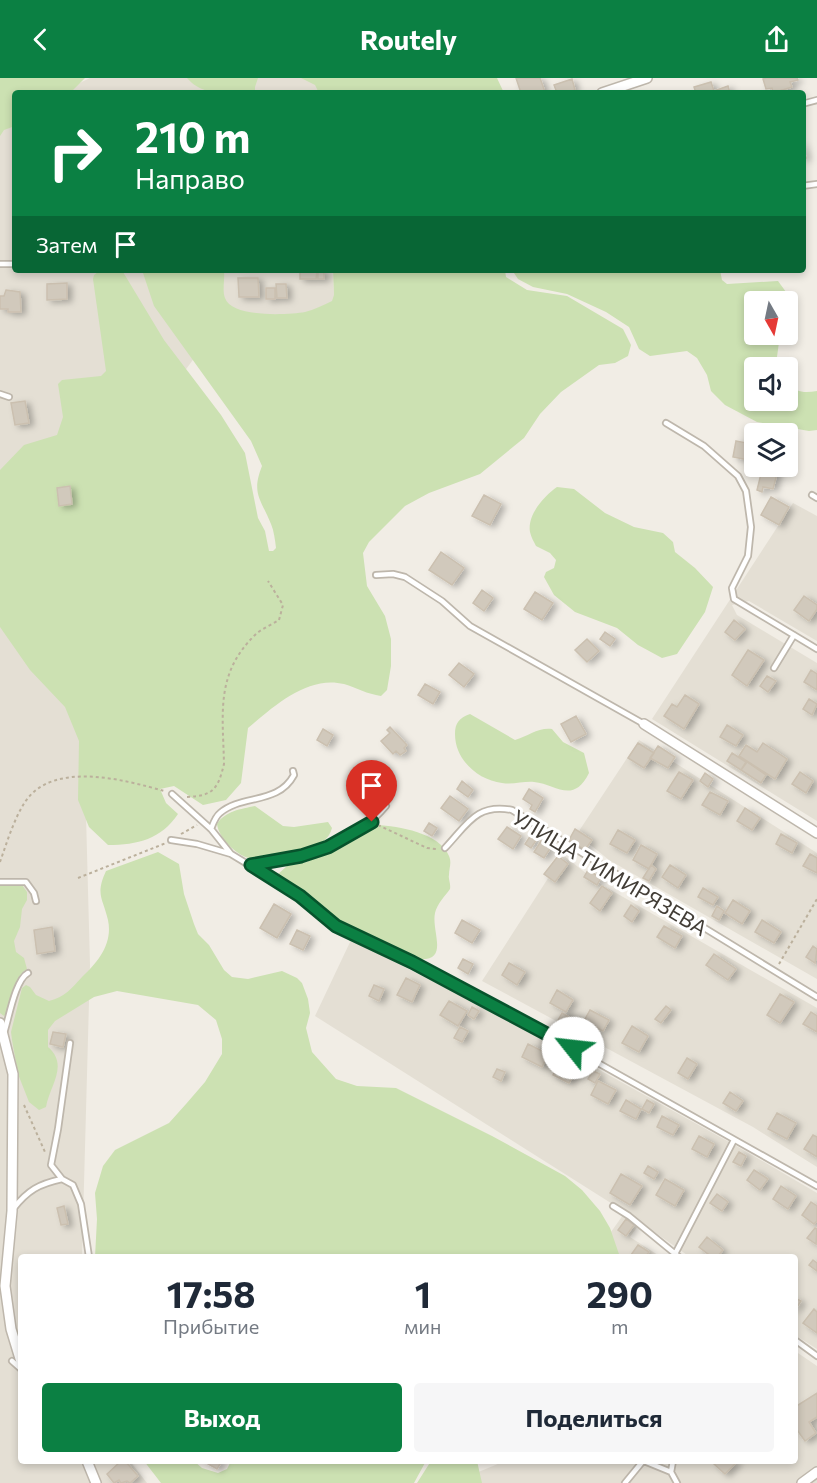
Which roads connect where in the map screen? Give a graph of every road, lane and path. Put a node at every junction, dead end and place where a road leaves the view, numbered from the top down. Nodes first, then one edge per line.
1 (647, 78) edge
2 (611, 90) edge
3 (0, 394) edge
4 (9, 397) dead end
5 (666, 423) dead end
6 (376, 575) dead end
7 (268, 581) dead end
8 (794, 635) junction
9 (817, 649) edge
10 (774, 668) dead end
11 (644, 724) joint
12 (293, 771) dead end
13 (172, 794) junction
14 (386, 806) dead end
15 (202, 822) junction
16 (372, 822) junction
17 (211, 829) junction
18 (817, 833) edge
19 (171, 840) junction
20 (445, 848) joint
21 (231, 854) junction
22 (0, 862) edge
23 (251, 865) junction
24 (78, 878) dead end
25 (0, 882) edge
26 (817, 899) edge
27 (36, 900) dead end
28 (775, 971) junction
29 (28, 973) dead end
30 (817, 997) edge
31 (0, 1023) edge
32 (4, 1033) junction
33 (70, 1043) dead end
34 (22, 1101) dead end
35 (734, 1140) junction
36 (51, 1165) junction
37 (62, 1179) junction
38 (817, 1186) edge
39 (613, 1206) dead end
40 (12, 1210) junction
41 (89, 1254) edge
42 (675, 1254) edge
43 (678, 1254) edge
44 (798, 1342) edge
45 (817, 1356) edge
46 (17, 1362) edge
47 (88, 1464) edge
48 (641, 1464) edge
49 (651, 1464) edge
50 (672, 1464) edge
51 (671, 1472) junction
52 (817, 1472) edge
53 (96, 1483) edge
54 (625, 1483) edge
55 (677, 1483) edge
56 (802, 1483) edge

1 - 2 street
3 - 4 lane
5 - 8 lane
6 - 11 lane
7 - 13 path
8 - 9 lane
8 - 10 lane
11 - 18 street
12 - 17 lane
13 - 15 lane
13 - 22 path
14 - 16 lane
15 - 17 lane
15 - 19 path
16 - 20 path
16 - 23 lane
17 - 21 lane
19 - 21 lane
19 - 24 path
20 - 28 lane, УЛИЦА ТИМИРЯЗЕВА
21 - 23 lane
23 - 35 lane
25 - 27 lane
26 - 28 path
28 - 30 lane, УЛИЦА ТИМИРЯЗЕВА
29 - 32 lane
31 - 32 street
32 - 40 street
33 - 36 lane
34 - 36 path
35 - 38 lane
35 - 43 lane
36 - 37 lane
37 - 40 lane
37 - 41 lane
39 - 42 lane
40 - 46 street
44 - 45 lane
47 - 53 street
48 - 54 lane
49 - 51 lane
50 - 51 lane
51 - 55 lane
52 - 56 street

